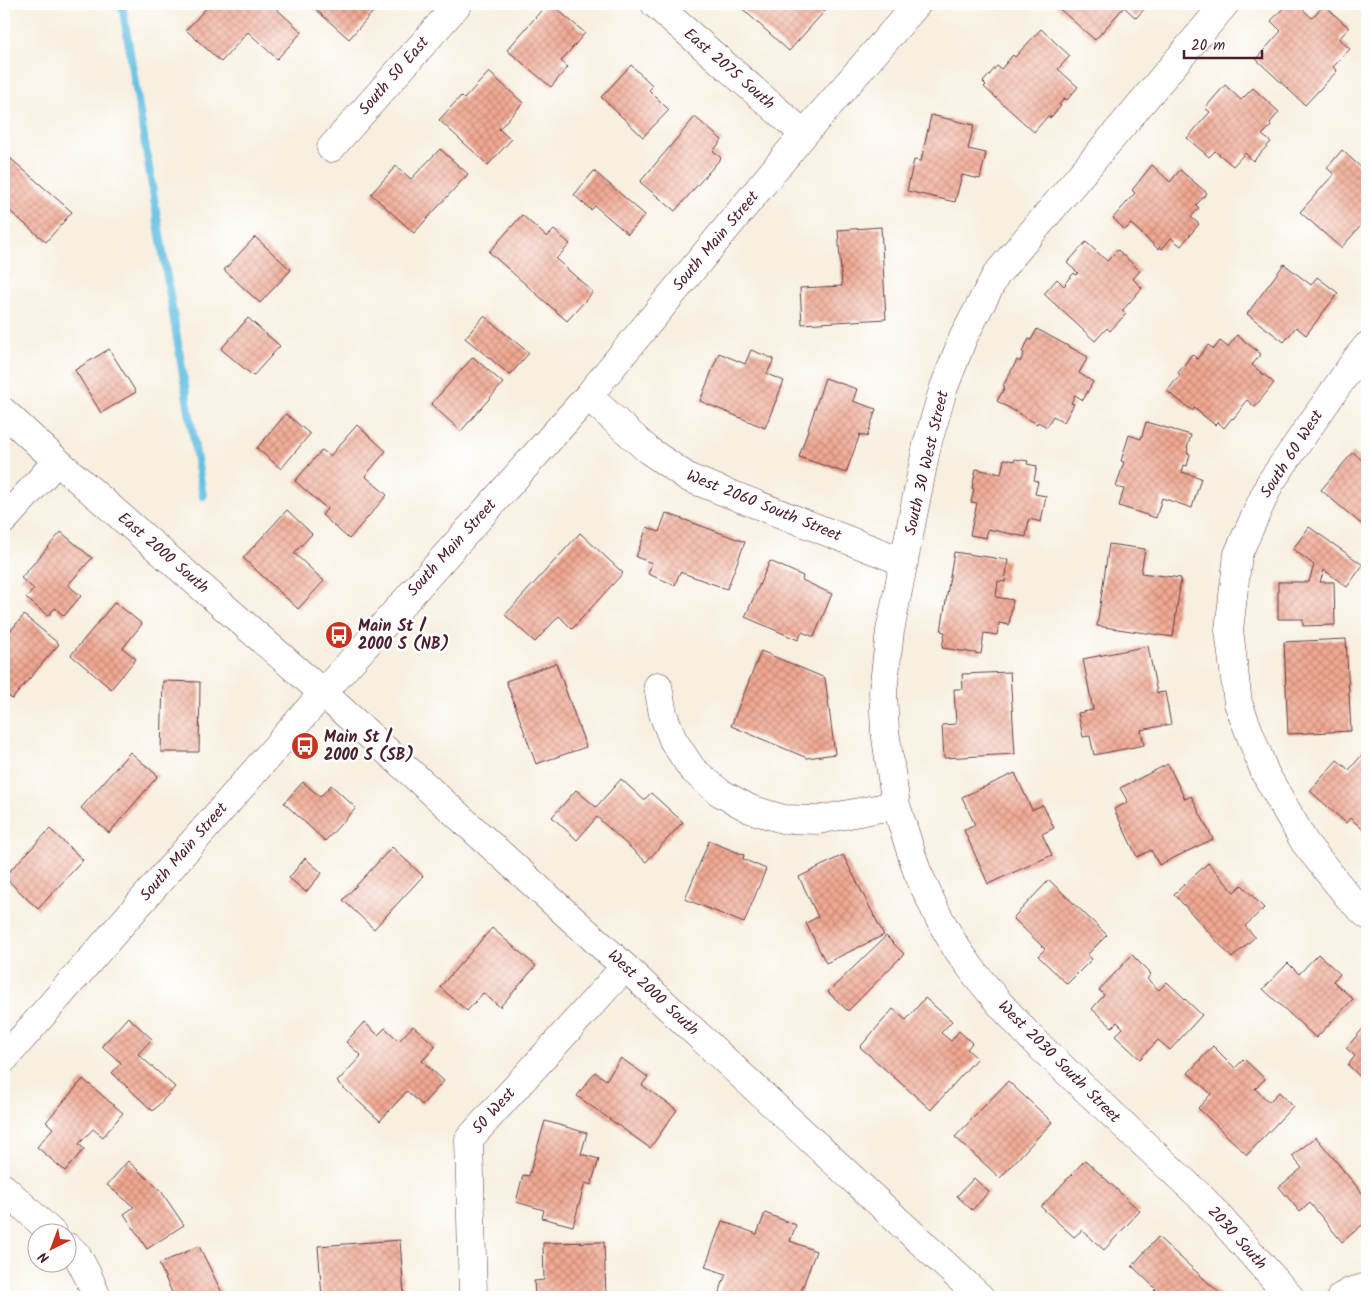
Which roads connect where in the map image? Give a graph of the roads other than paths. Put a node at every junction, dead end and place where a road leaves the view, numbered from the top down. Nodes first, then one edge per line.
1 (458, 4) edge
2 (654, 4) edge
3 (917, 4) edge
4 (1225, 4) edge
5 (804, 134) junction
6 (331, 148) dead end
7 (1367, 346) edge
8 (588, 396) junction
9 (4, 412) edge
10 (57, 461) junction
11 (4, 520) edge
12 (904, 562) junction
13 (658, 686) dead end
14 (323, 693) junction
15 (896, 805) junction
16 (1367, 915) edge
17 (625, 967) junction
18 (4, 1059) edge
19 (4, 1188) edge
20 (1204, 1200) joint
21 (42, 1224) edge
22 (78, 1260) edge
23 (1367, 1287) edge
24 (97, 1297) edge
25 (473, 1297) edge
26 (980, 1297) edge
27 (1290, 1297) edge
28 (1341, 1297) edge

1 - 6 street, South 50 East
2 - 5 street, East 2075 South
3 - 5 street, South Main Street
4 - 12 street, South 30 West Street
5 - 8 street, South Main Street
7 - 16 street, South 60 West
8 - 12 street, West 2060 South Street
8 - 14 street, South Main Street
9 - 10 street, East 2000 South
10 - 11 street
10 - 14 street, East 2000 South
12 - 15 street, South 30 West Street
13 - 15 street
14 - 17 street, West 2000 South
14 - 18 street, South Main Street
15 - 20 street, West 2030 South Street
17 - 25 street, 50 West
17 - 26 street, West 2000 South
19 - 21 street
20 - 27 street, 2030 South
22 - 24 street
23 - 28 street

